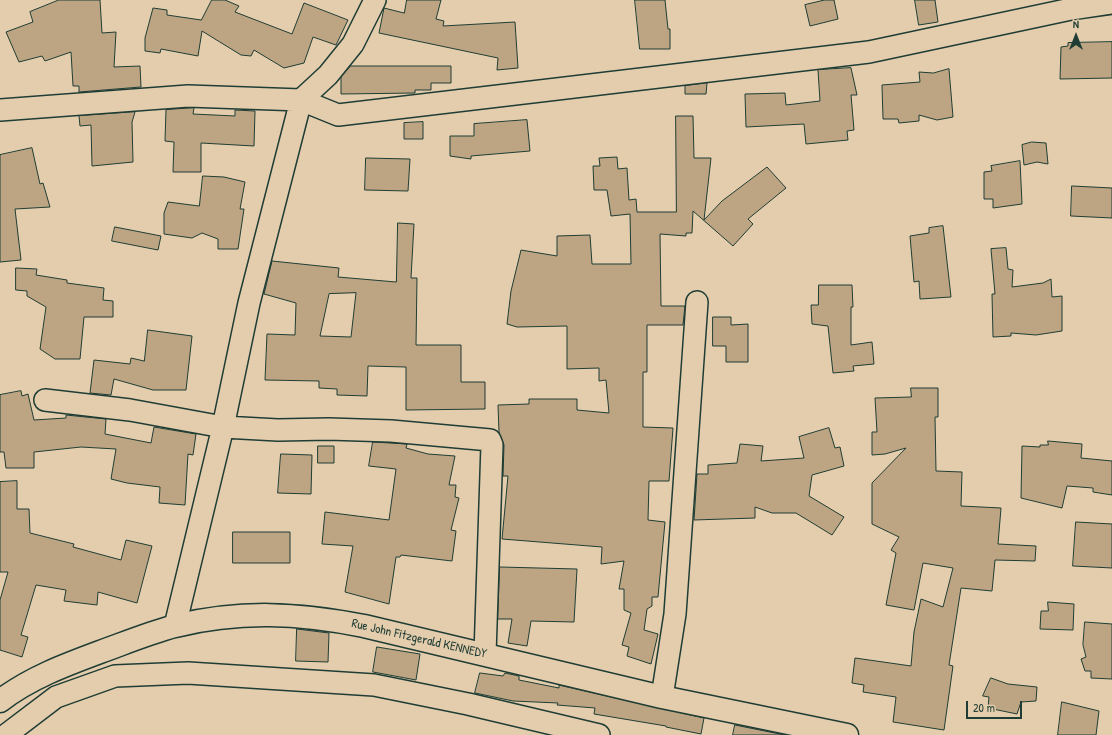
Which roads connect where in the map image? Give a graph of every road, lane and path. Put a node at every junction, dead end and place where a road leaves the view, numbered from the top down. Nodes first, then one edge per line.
1 (375, 0) edge
2 (1112, 3) edge
3 (301, 100) junction
4 (0, 110) edge
5 (697, 302) dead end
6 (45, 400) dead end
7 (223, 427) junction
8 (175, 626) junction
9 (485, 654) junction
10 (662, 697) junction
11 (0, 701) edge
12 (6, 735) edge
13 (598, 735) edge
14 (847, 735) edge

1 - 3 street
2 - 3 street
3 - 4 street
3 - 7 street
5 - 10 street
6 - 7 street
7 - 8 street
7 - 9 street
8 - 9 street, Rue John Fitzgerald KENNEDY
8 - 11 street, Rue John Fitzgerald KENNEDY
9 - 10 street, Rue John Fitzgerald KENNEDY
10 - 14 street, Rue John Fitzgerald KENNEDY
12 - 13 street

